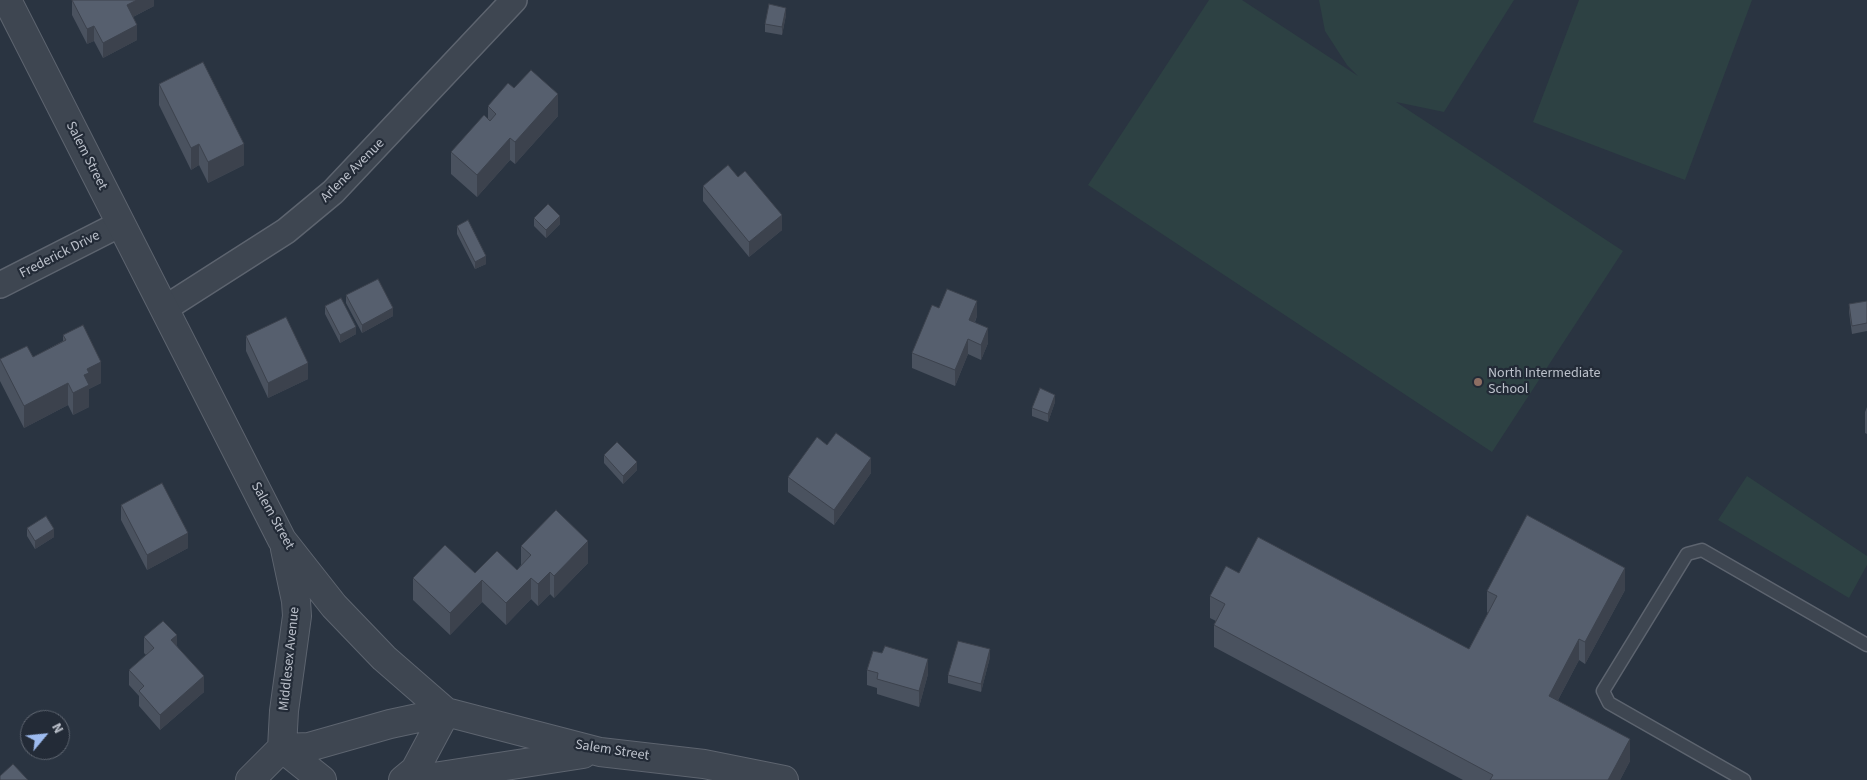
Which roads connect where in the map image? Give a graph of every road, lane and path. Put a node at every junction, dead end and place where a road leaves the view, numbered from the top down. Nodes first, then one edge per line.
1 (7, 0) edge
2 (514, 0) edge
3 (120, 224) junction
4 (0, 285) edge
5 (164, 309) junction
6 (282, 540) junction
7 (1867, 645) edge
8 (446, 712) junction
9 (282, 748) junction
10 (600, 752) junction
11 (250, 780) edge
12 (322, 780) edge
13 (403, 780) edge
14 (414, 780) edge
15 (784, 780) edge
16 (1744, 780) edge

1 - 3 street, Salem Street
2 - 5 street, Arlene Avenue
3 - 4 street, Frederick Drive
3 - 5 street, Salem Street
5 - 6 street, Salem Street
6 - 8 street, Salem Street
6 - 9 street, Middlesex Avenue
7 - 16 lane
8 - 9 street
8 - 10 street, Salem Street
8 - 13 street
9 - 11 street
9 - 12 street
10 - 14 street
10 - 15 street, Salem Street

